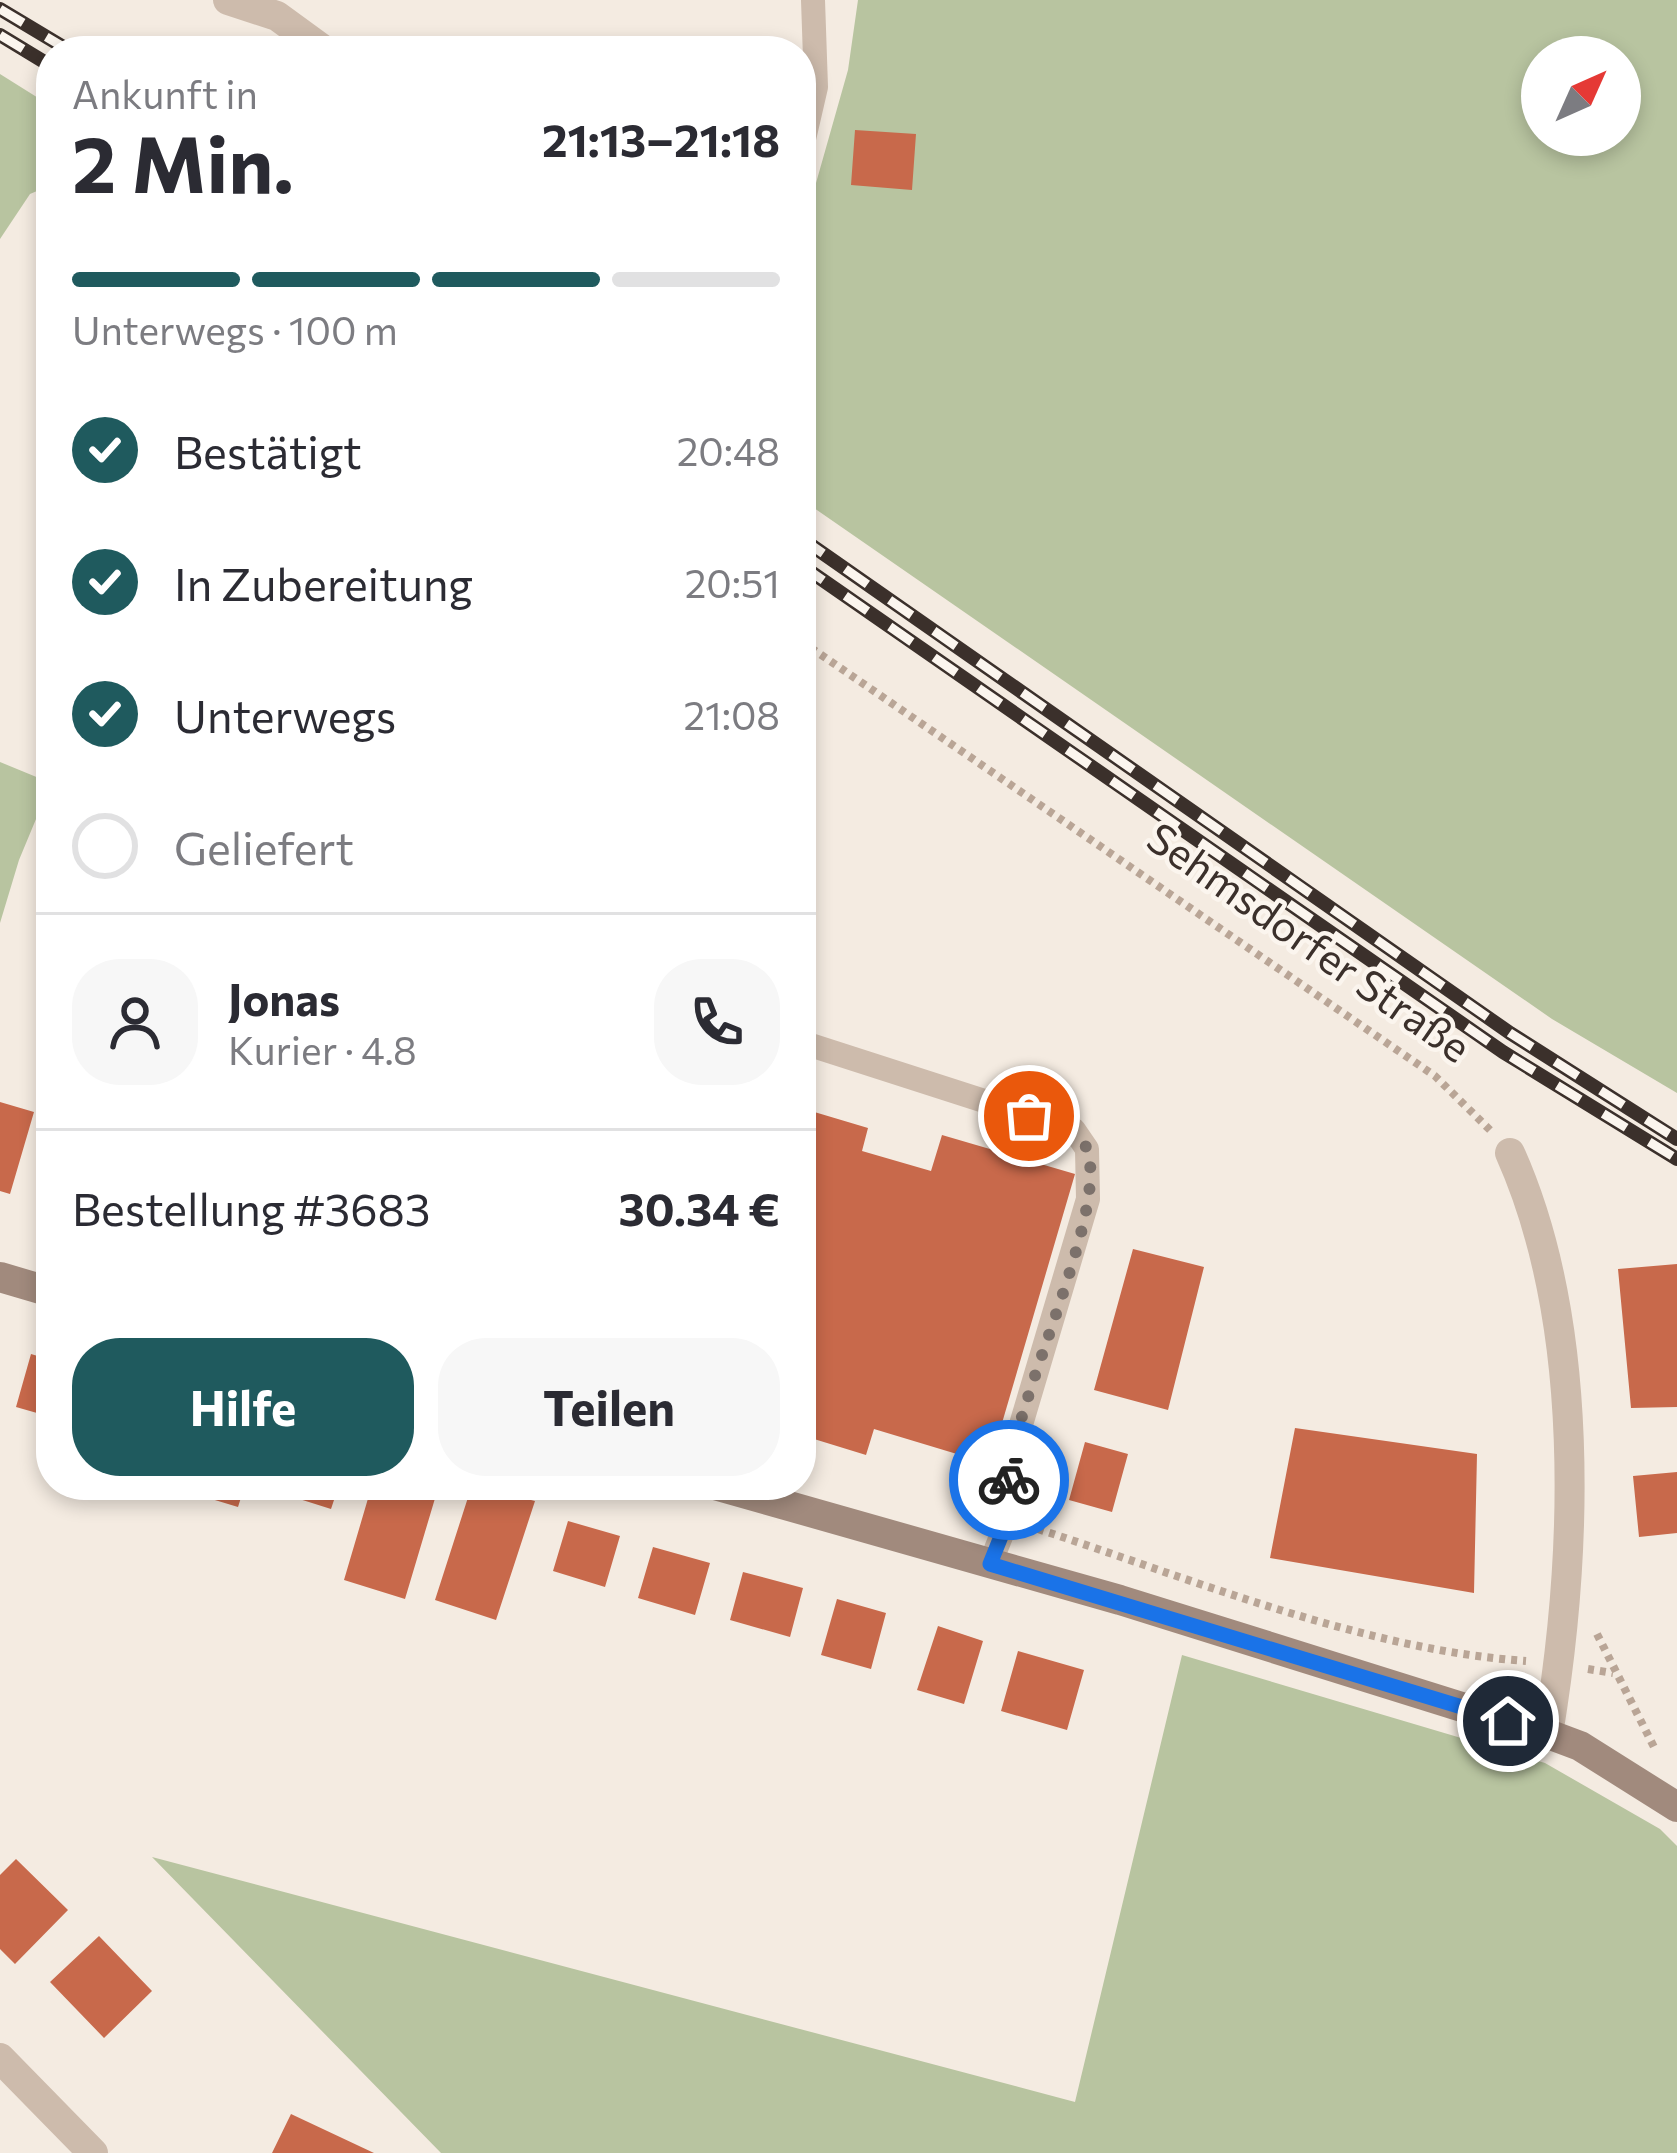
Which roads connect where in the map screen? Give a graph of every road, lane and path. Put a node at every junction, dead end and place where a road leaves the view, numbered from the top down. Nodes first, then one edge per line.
1 (228, 0) edge
2 (813, 0) edge
3 (305, 36) edge
4 (814, 36) edge
5 (816, 650) edge
6 (816, 1047) edge
7 (1510, 1153) joint
8 (0, 1277) edge
9 (36, 1288) edge
10 (767, 1500) edge
11 (1008, 1519) junction
12 (990, 1564) junction
13 (1590, 1615) dead end
14 (1560, 1664) junction
15 (1612, 1673) junction
16 (1548, 1734) junction
17 (1662, 1763) dead end
18 (1677, 1807) edge
19 (0, 2058) edge
20 (93, 2153) edge

1 - 3 street
2 - 4 lane
5 - 7 path, Sehmsdorfer Straße
6 - 11 lane
7 - 14 street
8 - 9 main road
10 - 12 main road
11 - 12 lane
11 - 14 path
12 - 16 main road
13 - 15 path
14 - 15 path
14 - 16 street
15 - 17 path
16 - 18 main road
19 - 20 street

